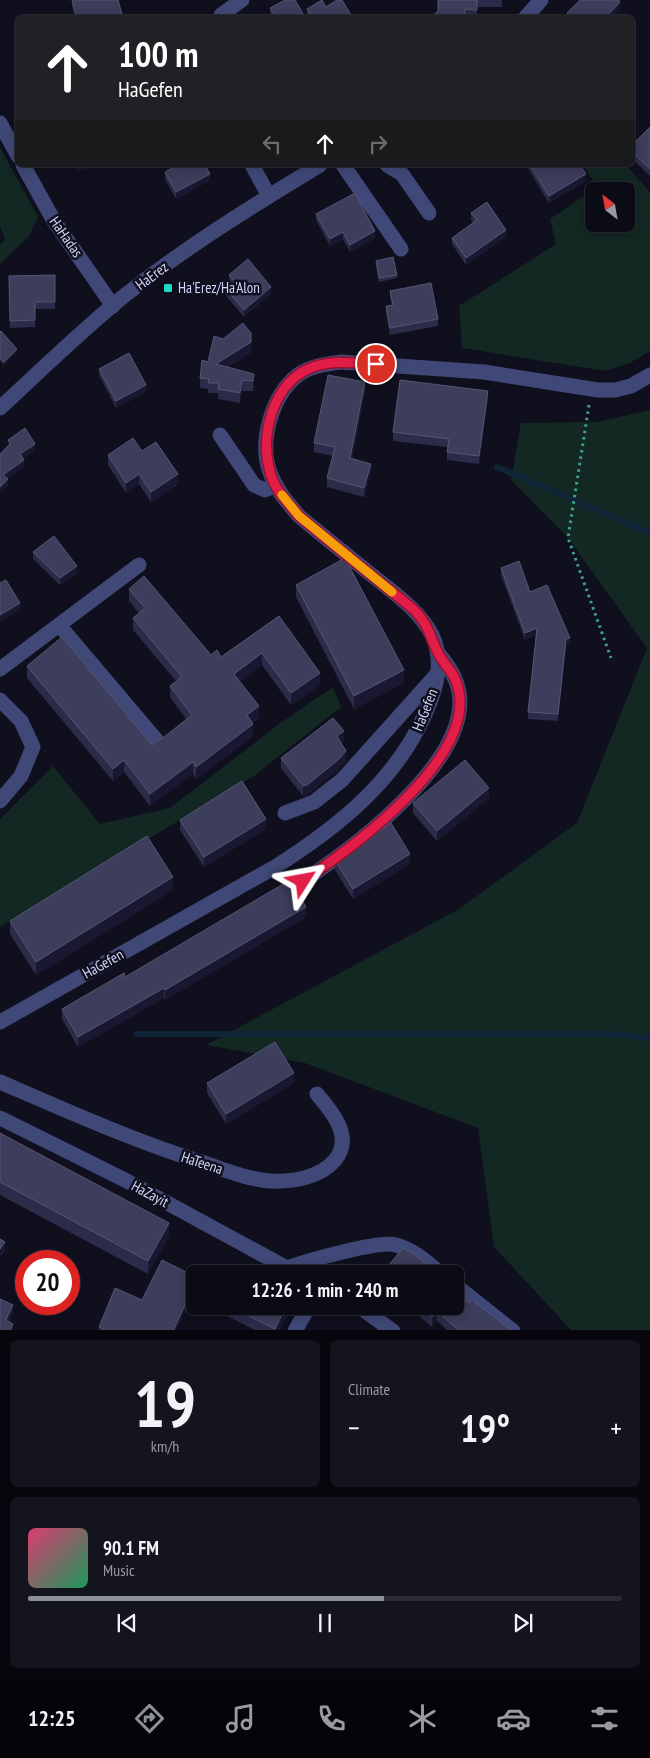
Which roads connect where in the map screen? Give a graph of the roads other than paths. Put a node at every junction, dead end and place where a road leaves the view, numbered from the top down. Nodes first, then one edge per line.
1 (242, 0) edge
2 (541, 0) edge
3 (220, 11) edge
4 (528, 15) edge
5 (0, 123) edge
6 (15, 150) edge
7 (24, 167) edge
8 (253, 167) edge
9 (317, 167) edge
10 (344, 167) edge
11 (390, 167) edge
12 (269, 196) junction
13 (428, 213) dead end
14 (400, 249) dead end
15 (113, 306) junction
16 (650, 375) edge
17 (0, 408) edge
18 (220, 435) dead end
19 (276, 486) junction
20 (139, 565) dead end
21 (59, 624) junction
22 (438, 653) junction
23 (0, 669) edge
24 (439, 672) junction
25 (0, 700) edge
26 (158, 742) edge
27 (0, 800) edge
28 (285, 813) dead end
29 (303, 881) dead end
30 (0, 1022) edge
31 (0, 1082) edge
32 (317, 1094) dead end
33 (0, 1118) edge
34 (282, 1265) edge
35 (302, 1265) edge
36 (430, 1265) edge
37 (464, 1292) edge
38 (304, 1315) edge
39 (371, 1315) edge
40 (295, 1330) edge
41 (393, 1330) edge
42 (513, 1330) edge

1 - 3 street
2 - 4 street
5 - 6 street
7 - 15 street, HaHadas
8 - 12 street
9 - 12 street, HaErez
10 - 14 street
11 - 13 street
12 - 15 street, HaErez
15 - 17 street, HaErez
16 - 19 street, HaGefen
18 - 19 street
19 - 22 street, HaGefen
20 - 21 street
21 - 23 street
21 - 26 street
22 - 24 street, HaGefen
22 - 29 street
24 - 28 street
24 - 30 street, HaGefen
25 - 27 street
31 - 32 street, HaTeena
33 - 34 street, HaZayit
35 - 36 street
37 - 42 street
38 - 40 street
39 - 41 street

